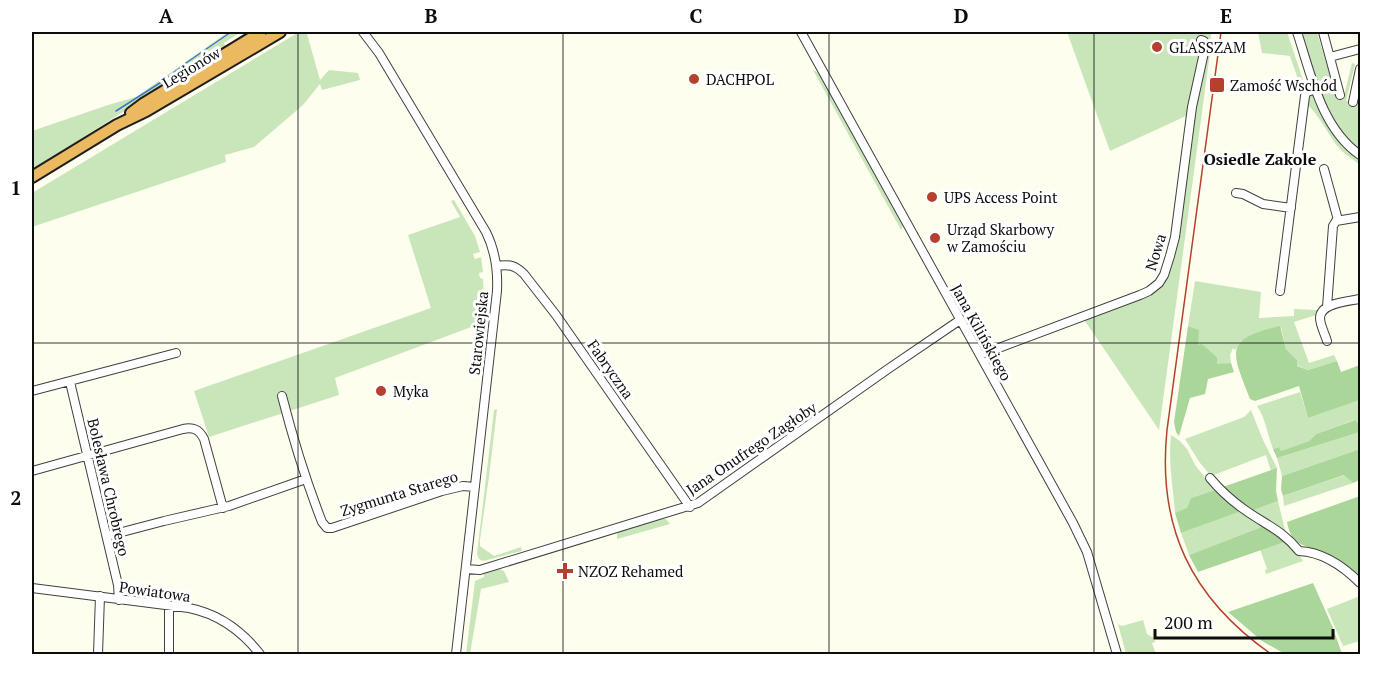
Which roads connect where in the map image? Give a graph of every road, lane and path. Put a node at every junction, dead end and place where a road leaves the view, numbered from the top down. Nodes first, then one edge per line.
1 (261, 32) edge
2 (280, 32) edge
3 (363, 32) edge
4 (370, 32) edge
5 (801, 32) edge
6 (1297, 32) edge
7 (1323, 32) edge
8 (1200, 40) dead end
9 (374, 45) junction
10 (1360, 49) edge
11 (1330, 57) junction
12 (1360, 69) edge
13 (1316, 89) junction
14 (1340, 95) dead end
15 (1353, 102) dead end
16 (117, 125) junction
17 (1360, 155) edge
18 (1324, 169) dead end
19 (32, 177) edge
20 (1236, 193) dead end
21 (1291, 208) junction
22 (1360, 217) edge
23 (1338, 220) junction
24 (496, 266) junction
25 (1280, 291) dead end
26 (1360, 299) edge
27 (1327, 307) junction
28 (960, 320) junction
29 (1327, 341) dead end
30 (176, 353) dead end
31 (980, 355) junction
32 (70, 381) junction
33 (32, 391) edge
34 (282, 396) dead end
35 (88, 456) junction
36 (32, 471) edge
37 (1210, 478) dead end
38 (306, 479) junction
39 (475, 487) junction
40 (690, 507) junction
41 (223, 508) junction
42 (106, 536) junction
43 (466, 569) junction
44 (1360, 583) edge
45 (32, 588) edge
46 (100, 596) junction
47 (119, 600) junction
48 (170, 606) junction
49 (98, 654) edge
50 (169, 654) edge
51 (260, 654) edge
52 (456, 654) edge
53 (1117, 654) edge

1 - 16 highway, Legionów
2 - 16 highway, Legionów
3 - 9 street, Starowiejska
4 - 9 street, Starowiejska
5 - 28 street, Jana Kilińskiego
6 - 13 street
7 - 11 street
8 - 31 street, Nowa
9 - 24 street, Starowiejska
10 - 11 street
11 - 14 street
12 - 15 street
13 - 17 street
13 - 21 street
16 - 19 highway, Legionów
18 - 23 street
20 - 21 street
21 - 25 street
22 - 23 street
23 - 27 street
24 - 39 street, Starowiejska
24 - 40 street, Fabryczna
26 - 27 street
27 - 29 street
28 - 31 street, Jana Kilińskiego
28 - 40 street, Jana Onufrego Zagłoby
30 - 32 street
31 - 53 street, Jana Kilińskiego
32 - 33 street
32 - 35 street, Bolesława Chrobrego
34 - 38 street
35 - 36 street
35 - 41 street
35 - 42 street, Bolesława Chrobrego
37 - 44 street
38 - 39 street, Zygmunta Starego
38 - 41 street
39 - 43 street, Starowiejska
40 - 43 street, Jana Onufrego Zagłoby
41 - 42 street
42 - 47 street, Bolesława Chrobrego
43 - 52 street, Starowiejska
45 - 46 street, Powiatowa
46 - 47 street, Powiatowa
46 - 49 street
47 - 48 street, Powiatowa
48 - 50 street
48 - 51 street, Powiatowa

